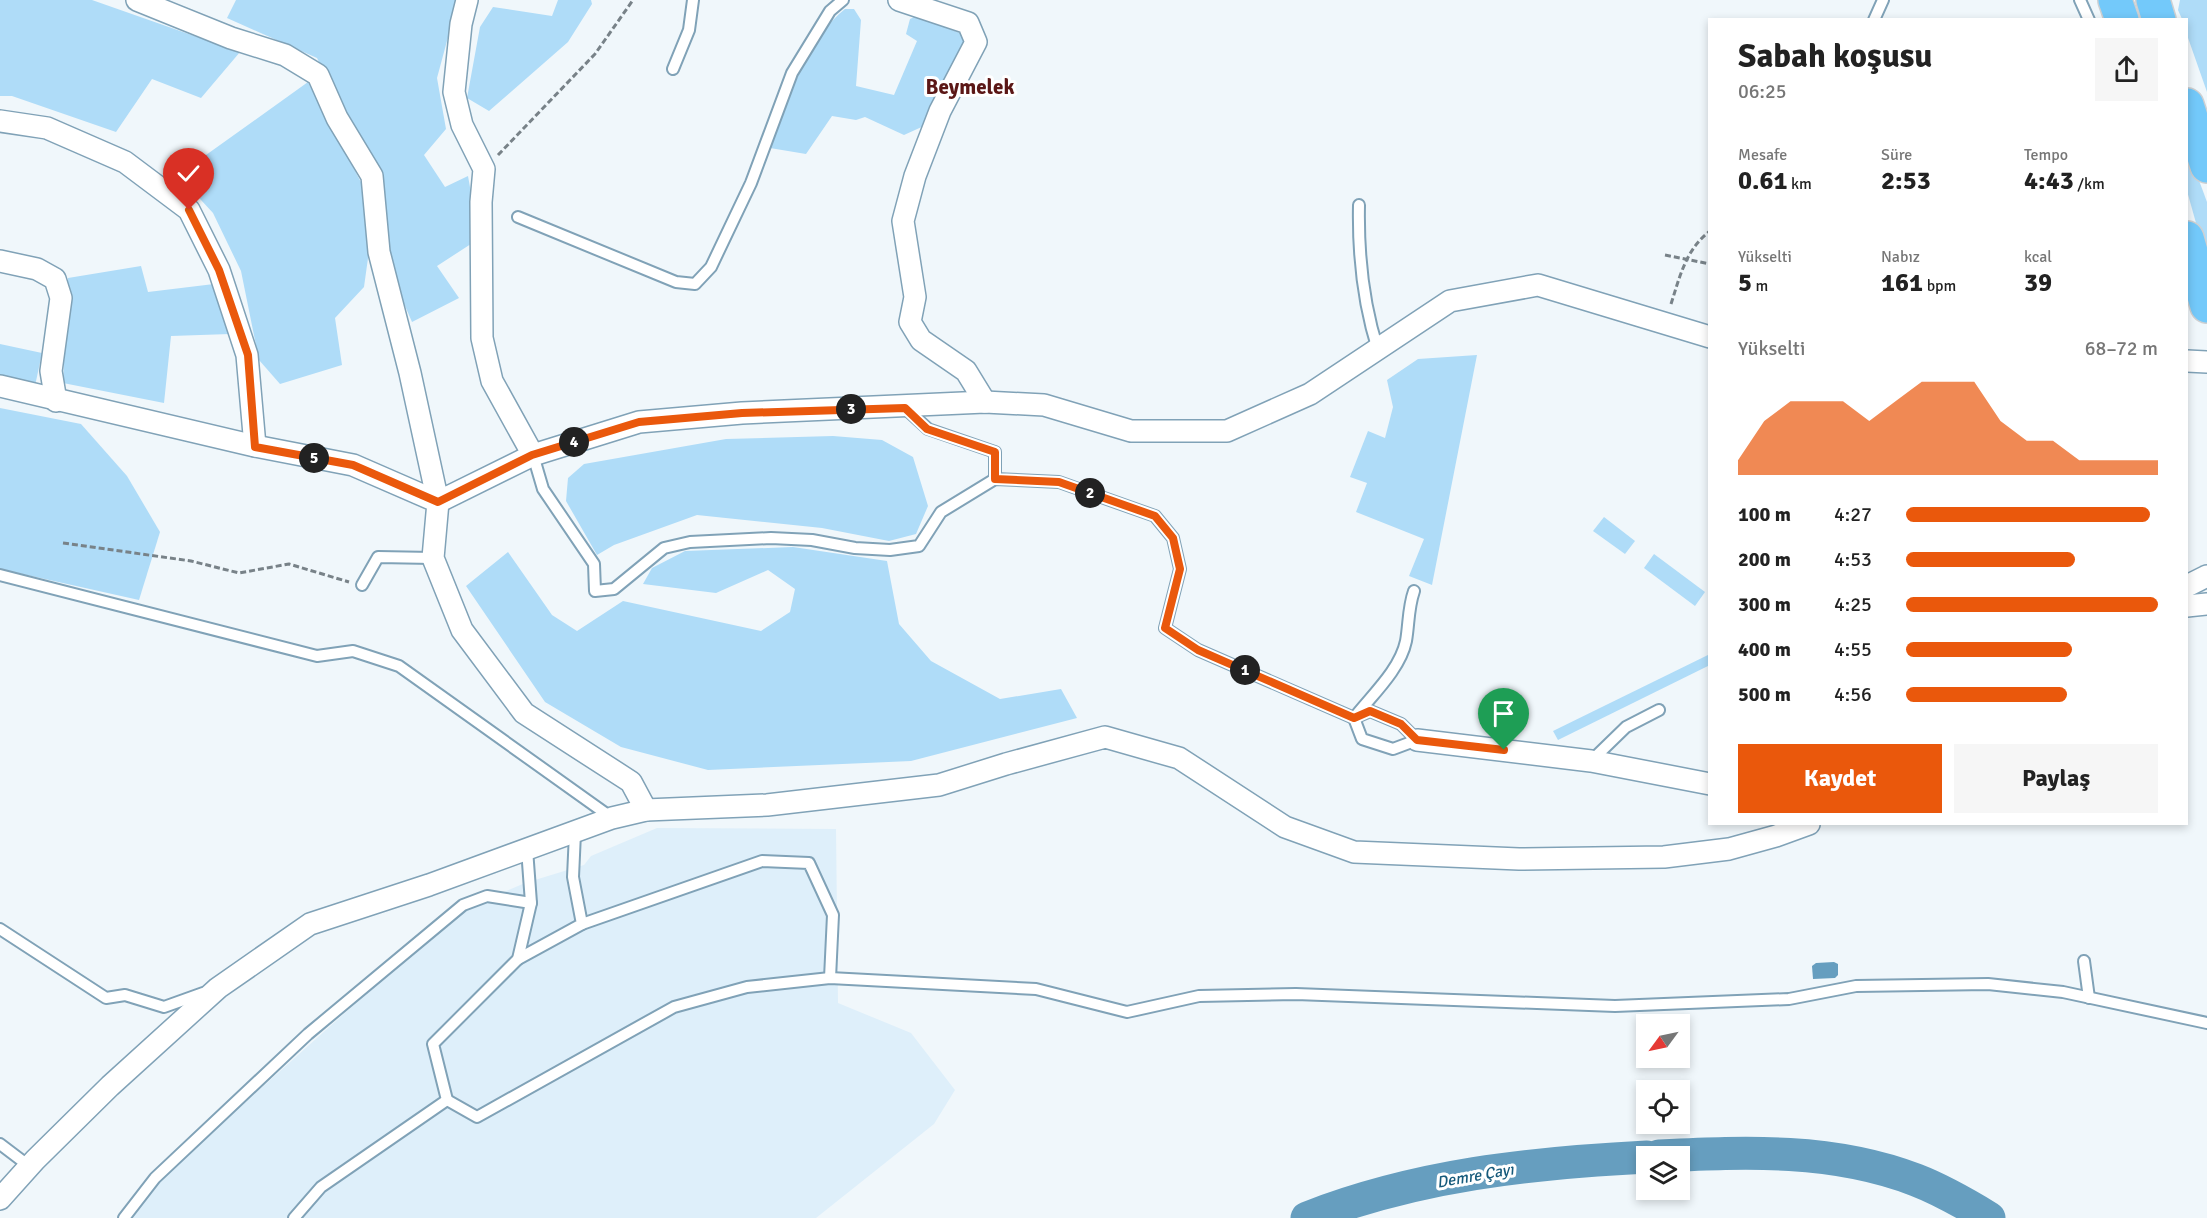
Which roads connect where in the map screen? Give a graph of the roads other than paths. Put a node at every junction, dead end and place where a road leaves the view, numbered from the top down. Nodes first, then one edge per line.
1 (137, 0) edge
2 (467, 0) edge
3 (693, 0) edge
4 (843, 0) edge
5 (899, 0) edge
6 (1883, 0) edge
7 (2080, 0) edge
8 (2115, 0) edge
9 (2153, 0) edge
10 (1875, 18) edge
11 (2088, 18) edge
12 (2121, 18) edge
13 (2158, 18) edge
14 (673, 69) dead end
15 (2188, 108) edge
16 (0, 121) edge
17 (2207, 166) edge
18 (1359, 205) dead end
19 (518, 217) dead end
20 (2188, 241) edge
21 (0, 261) edge
22 (2207, 306) edge
23 (1708, 336) edge
24 (1378, 350) junction
25 (0, 386) edge
26 (56, 400) junction
27 (985, 402) junction
28 (905, 408) junction
29 (255, 447) junction
30 (532, 455) junction
31 (995, 479) junction
32 (438, 502) junction
33 (432, 558) junction
34 (0, 575) edge
35 (2207, 576) edge
36 (362, 585) road end
37 (2188, 586) edge
38 (1414, 591) dead end
39 (2207, 604) edge
40 (2188, 606) edge
41 (1659, 710) dead end
42 (1354, 718) junction
43 (1417, 740) junction
44 (1591, 761) junction
45 (1708, 784) edge
46 (646, 810) junction
47 (612, 818) junction
48 (1806, 825) edge
49 (575, 833) junction
50 (527, 849) junction
51 (531, 903) junction
52 (582, 924) junction
53 (0, 929) edge
54 (518, 959) junction
55 (2084, 961) dead end
56 (830, 978) junction
57 (218, 988) junction
58 (2088, 998) junction
59 (2207, 1023) edge
60 (447, 1100) junction
61 (0, 1144) edge
62 (29, 1166) junction
63 (0, 1199) edge
64 (124, 1218) edge
65 (294, 1218) edge

1 - 32 street
2 - 30 street
3 - 14 lane
4 - 19 lane
5 - 27 street
6 - 10 lane
7 - 11 lane
8 - 12 highway
9 - 13 highway
15 - 17 highway
16 - 29 street
18 - 24 lane
20 - 22 highway
21 - 26 street
23 - 24 street
24 - 27 street
25 - 26 street
26 - 29 street
27 - 28 street
28 - 30 street
28 - 31 lane
29 - 32 street
30 - 31 lane
30 - 32 street
31 - 42 lane
32 - 33 street
33 - 36 lane
33 - 46 street
34 - 47 lane
35 - 37 street
38 - 42 lane
39 - 40 street
41 - 44 lane
42 - 43 lane
42 - 43 lane
43 - 44 street
44 - 45 street
46 - 47 street
46 - 48 street
47 - 49 street
49 - 50 street
49 - 52 lane
50 - 51 lane
50 - 57 street
51 - 54 lane
51 - 64 lane
52 - 54 lane
52 - 56 lane
53 - 57 lane
54 - 60 lane
55 - 58 lane
56 - 58 lane
56 - 60 lane
57 - 62 street
58 - 59 lane
60 - 65 lane
61 - 62 lane
62 - 63 street

